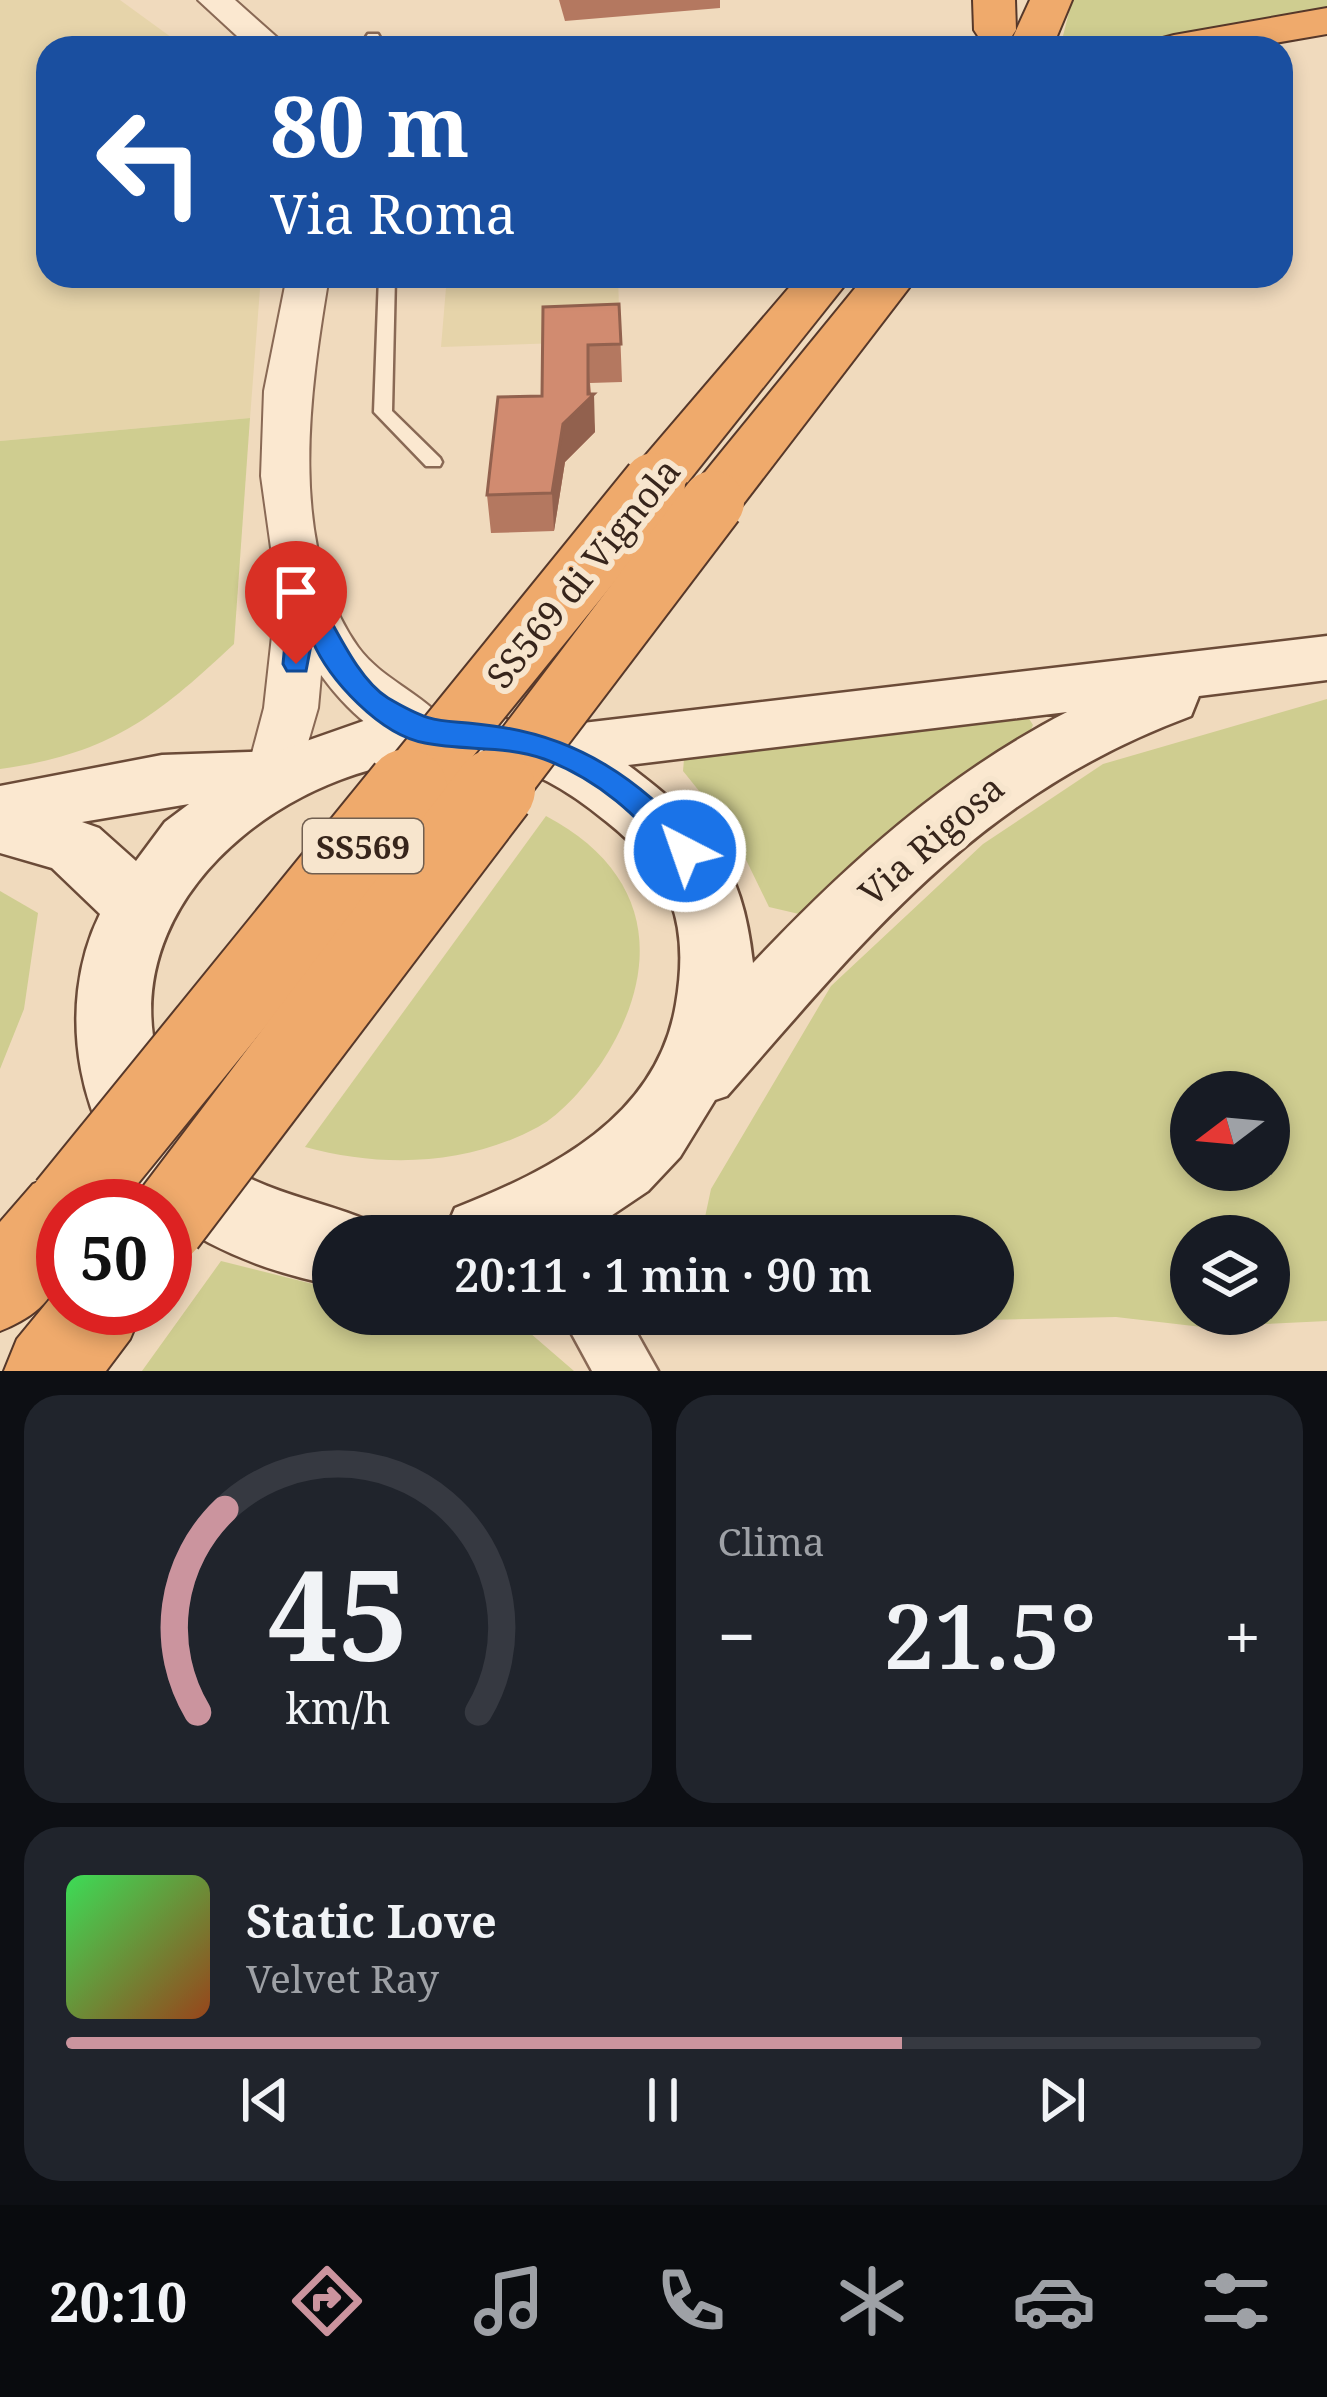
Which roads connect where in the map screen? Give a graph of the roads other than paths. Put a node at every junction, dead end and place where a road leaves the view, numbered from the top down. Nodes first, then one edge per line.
1 (215, 0) edge
2 (1052, 0) edge
3 (1327, 21) edge
4 (1001, 25) edge
5 (257, 36) edge
6 (1242, 36) edge
7 (306, 288) edge
8 (387, 288) edge
9 (818, 288) edge
10 (880, 288) edge
11 (433, 462) dead end
12 (683, 493) junction
13 (303, 591) junction
14 (1318, 659) edge
15 (425, 733) junction
16 (549, 749) junction
17 (275, 772) junction
18 (0, 812) edge
19 (0, 826) edge
20 (135, 903) junction
21 (682, 1092) junction
22 (91, 1179) edge
23 (192, 1186) edge
24 (544, 1215) edge
25 (312, 1243) edge
26 (36, 1244) edge
27 (0, 1288) edge
28 (78, 1335) edge
29 (604, 1335) edge
30 (49, 1371) edge
31 (627, 1371) edge

1 - 5 street
2 - 4 highway
3 - 6 highway
7 - 13 street
8 - 11 lane
9 - 12 highway, SS569 di Vignola / SS569
10 - 12 highway, SS569 di Vignola / SS569
12 - 22 highway, SS569 di Vignola / SS569, bridge
12 - 23 highway, SS569 di Vignola / SS569, bridge
13 - 15 street
13 - 17 street
14 - 16 main road, Via Rigosa
14 - 21 main road, Via Rigosa
15 - 16 main road
15 - 17 main road
16 - 21 main road
17 - 18 main road
17 - 20 main road
19 - 20 main road
20 - 25 main road
21 - 24 main road
26 - 27 highway, SS569 di Vignola / SS569
28 - 30 highway
29 - 31 street

